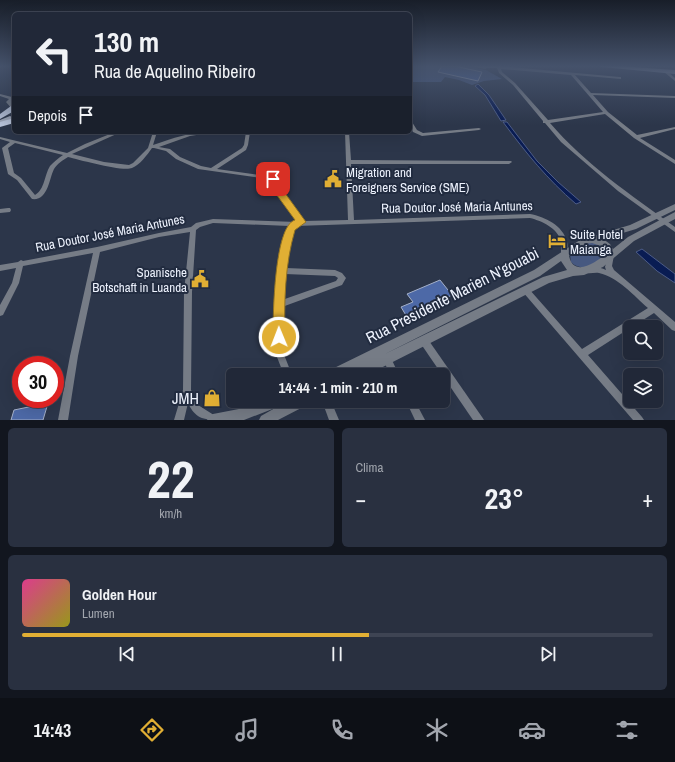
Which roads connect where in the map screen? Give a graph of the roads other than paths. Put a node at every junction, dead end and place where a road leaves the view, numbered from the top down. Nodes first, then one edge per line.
1 (515, 86) edge
2 (582, 86) edge
3 (589, 94) junction
4 (0, 95) edge
5 (675, 97) edge
6 (12, 98) edge
7 (12, 99) edge
8 (12, 106) edge
9 (12, 110) edge
10 (606, 113) junction
11 (12, 118) edge
12 (0, 121) edge
13 (545, 122) junction
14 (412, 126) edge
15 (675, 128) edge
16 (479, 129) dead end
17 (115, 134) edge
18 (155, 134) edge
19 (187, 134) edge
20 (248, 134) edge
21 (347, 134) edge
22 (636, 137) junction
23 (0, 138) edge
24 (13, 142) junction
25 (152, 148) junction
26 (68, 154) junction
27 (348, 162) junction
28 (509, 162) dead end
29 (675, 162) edge
30 (211, 170) junction
31 (675, 207) edge
32 (8, 210) dead end
33 (0, 211) edge
34 (675, 215) edge
35 (659, 219) junction
36 (351, 220) junction
37 (298, 223) junction
38 (193, 229) junction
39 (675, 230) edge
40 (590, 239) junction
41 (97, 250) junction
42 (564, 255) junction
43 (611, 255) junction
44 (21, 263) junction
45 (0, 268) edge
46 (283, 271) junction
47 (584, 271) junction
48 (617, 278) junction
49 (526, 291) junction
50 (278, 305) junction
51 (654, 309) junction
52 (0, 313) edge
53 (675, 327) edge
54 (424, 341) junction
55 (582, 354) junction
56 (387, 359) junction
57 (285, 368) edge
58 (346, 368) edge
59 (369, 368) edge
60 (392, 368) edge
61 (187, 390) junction
62 (260, 408) edge
63 (289, 408) edge
64 (329, 408) edge
65 (414, 408) edge
66 (64, 420) edge
67 (179, 420) edge
68 (214, 420) edge
69 (266, 420) edge
70 (334, 420) edge
71 (420, 420) edge
72 (479, 420) edge
73 (639, 420) edge

1 - 13 street
2 - 3 street
3 - 5 street
3 - 10 street
4 - 6 street
7 - 8 street
9 - 12 main road
10 - 13 street
10 - 22 street
11 - 12 main road
13 - 35 street
14 - 16 street
15 - 22 street
17 - 26 street
18 - 25 street
19 - 25 street
20 - 30 street
21 - 27 street
22 - 29 street
23 - 24 street
24 - 26 street
24 - 26 street
25 - 26 street
25 - 30 street
27 - 28 street
27 - 36 street
30 - 37 street
31 - 35 street, Rua Presidente Marien N'gouabi
32 - 33 street
34 - 35 street, Rua Presidente Marien N'gouabi
35 - 39 street
35 - 40 street, Rua Presidente Marien N'gouabi
35 - 43 street, Rua Presidente Marien N'gouabi
36 - 37 street, Rua Doutor José Maria Antunes
36 - 42 street, Rua Doutor José Maria Antunes
37 - 38 street, Rua Doutor José Maria Antunes
37 - 46 street
38 - 41 street, Rua Doutor José Maria Antunes
38 - 61 street
40 - 42 street, Rua Presidente Marien N'gouabi
40 - 43 street
41 - 44 street, Rua Doutor José Maria Antunes
41 - 66 street
42 - 47 street
42 - 58 street, Rua Presidente Marien N'gouabi
43 - 47 street, Rua Presidente Marien N'gouabi
43 - 48 street
44 - 45 street, Rua Doutor José Maria Antunes
44 - 52 street
46 - 50 street
46 - 50 street
47 - 48 street
47 - 49 street, Rua Presidente Marien N'gouabi
48 - 51 street
49 - 54 street, Rua Presidente Marien N'gouabi
49 - 55 street
50 - 57 street
51 - 53 street
51 - 55 street
54 - 56 street, Rua Presidente Marien N'gouabi
54 - 72 street
55 - 73 street
56 - 59 street, Rua Presidente Marien N'gouabi
56 - 60 street
61 - 67 street
61 - 68 street
62 - 68 street
63 - 69 street
64 - 70 street
65 - 71 street

